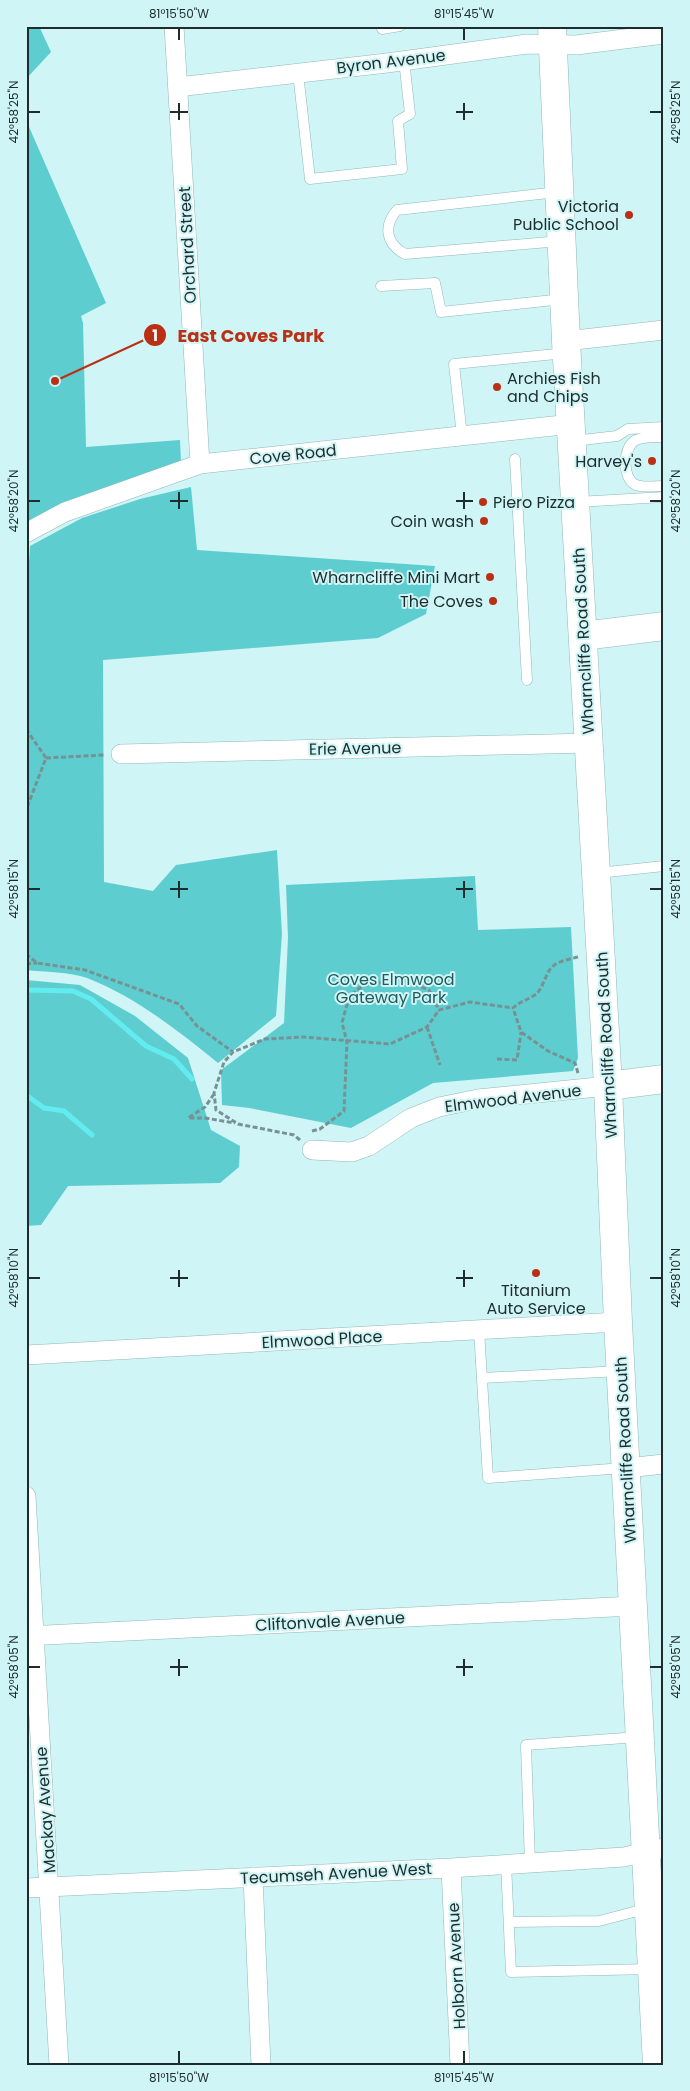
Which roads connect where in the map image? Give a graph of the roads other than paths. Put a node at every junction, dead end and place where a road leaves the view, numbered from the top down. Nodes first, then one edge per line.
1 (174, 26) edge
2 (400, 26) edge
3 (382, 29) dead end
4 (664, 34) edge
5 (552, 35) edge
6 (404, 60) junction
7 (298, 73) junction
8 (178, 87) junction
9 (559, 192) junction
10 (561, 241) junction
11 (381, 286) dead end
12 (564, 299) junction
13 (664, 330) edge
14 (566, 347) junction
15 (664, 426) edge
16 (572, 432) junction
17 (462, 436) junction
18 (664, 437) edge
19 (515, 458) dead end
20 (200, 464) junction
21 (664, 486) edge
22 (664, 497) edge
23 (576, 502) junction
24 (26, 533) edge
25 (664, 626) edge
26 (583, 636) junction
27 (527, 680) dead end
28 (589, 742) junction
29 (121, 754) road end
30 (664, 866) edge
31 (596, 873) junction
32 (664, 1079) edge
33 (596, 1087) junction
34 (312, 1150) road end
35 (618, 1322) junction
36 (479, 1330) junction
37 (26, 1355) edge
38 (621, 1371) junction
39 (482, 1378) junction
40 (664, 1464) edge
41 (626, 1468) junction
42 (26, 1496) edge
43 (633, 1606) junction
44 (30, 1636) edge
45 (640, 1737) junction
46 (655, 1850) edge
47 (530, 1863) junction
48 (506, 1864) junction
49 (451, 1868) junction
50 (253, 1877) junction
51 (50, 1886) junction
52 (26, 1888) edge
53 (649, 1908) junction
54 (509, 1922) junction
55 (652, 1969) junction
56 (58, 2065) edge
57 (261, 2065) edge
58 (460, 2065) edge
59 (657, 2065) edge

1 - 8 street, Orchard Street
2 - 3 lane
4 - 5 street, Byron Avenue
5 - 6 street, Byron Avenue
5 - 9 main road, Wharncliffe Road South
6 - 7 street, Byron Avenue
6 - 7 lane
7 - 8 street, Byron Avenue
8 - 20 street, Orchard Street
9 - 10 main road, Wharncliffe Road South
9 - 10 lane
10 - 12 main road, Wharncliffe Road South
11 - 12 lane
12 - 14 main road, Wharncliffe Road South
13 - 14 street
14 - 16 main road, Wharncliffe Road South
14 - 17 lane
15 - 16 lane
16 - 17 street, Cove Road
16 - 23 main road, Wharncliffe Road South
17 - 20 street, Cove Road
18 - 21 lane
19 - 27 lane
20 - 24 street, Cove Road
22 - 23 lane
23 - 26 main road, Wharncliffe Road South
25 - 26 main road
26 - 28 main road, Wharncliffe Road South
28 - 29 street, Erie Avenue
28 - 31 main road, Wharncliffe Road South
30 - 31 lane
31 - 33 main road, Wharncliffe Road South
32 - 33 main road, Elmwood Avenue
33 - 34 street, Elmwood Avenue
33 - 35 main road, Wharncliffe Road South
35 - 36 street, Elmwood Place
35 - 38 main road, Wharncliffe Road South
36 - 37 street, Elmwood Place
36 - 39 lane
38 - 39 lane
38 - 41 main road, Wharncliffe Road South
39 - 41 lane
40 - 41 street
41 - 43 main road, Wharncliffe Road South
42 - 44 street, Mackay Avenue
43 - 44 street, Cliftonvale Avenue
43 - 45 main road, Wharncliffe Road South
44 - 51 street, Mackay Avenue
45 - 46 main road, Wharncliffe Road South
45 - 47 lane
46 - 47 street, Tecumseh Avenue West
46 - 53 main road, Wharncliffe Road South
47 - 48 street, Tecumseh Avenue West
48 - 49 street, Tecumseh Avenue West
48 - 54 lane
49 - 50 street, Tecumseh Avenue West
49 - 58 street, Holborn Avenue
50 - 51 street, Tecumseh Avenue West
50 - 57 street
51 - 52 street, Tecumseh Avenue West
51 - 56 street, Mackay Avenue
53 - 54 lane
53 - 55 main road, Wharncliffe Road South
54 - 55 lane
55 - 59 main road, Wharncliffe Road South

